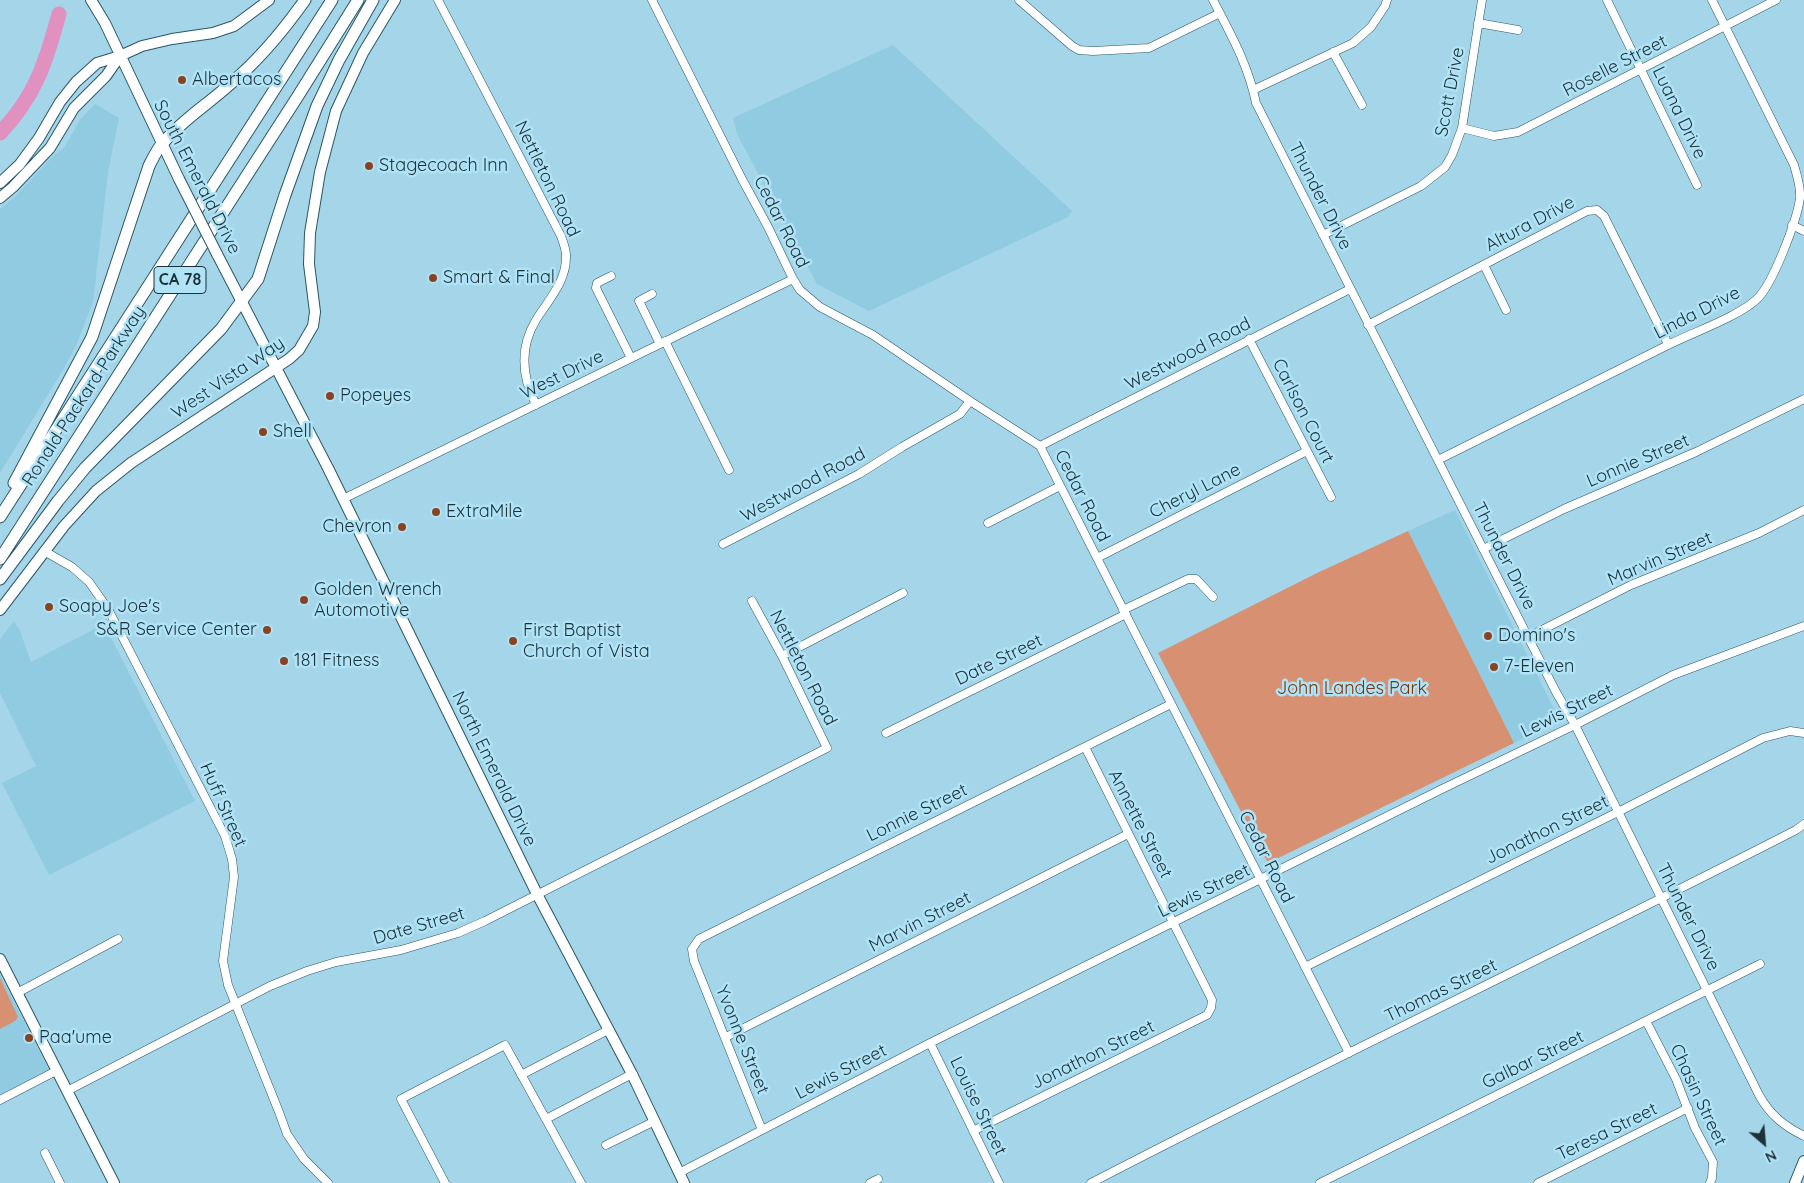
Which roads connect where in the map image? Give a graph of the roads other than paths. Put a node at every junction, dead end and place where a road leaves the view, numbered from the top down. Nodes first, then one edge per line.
1 (91, 0) edge
2 (269, 0) edge
3 (305, 0) edge
4 (332, 0) edge
5 (358, 0) edge
6 (373, 0) edge
7 (395, 0) edge
8 (438, 0) edge
9 (652, 0) edge
10 (1019, 0) edge
11 (1213, 0) edge
12 (1387, 0) edge
13 (1482, 0) edge
14 (1607, 0) edge
15 (1712, 0) edge
16 (1776, 0) edge
17 (1220, 13) junction
18 (1478, 24) junction
19 (1725, 26) junction
20 (1518, 30) dead end
21 (1333, 52) junction
22 (120, 56) junction
23 (1641, 70) junction
24 (1253, 90) junction
25 (1362, 106) dead end
26 (1462, 128) junction
27 (161, 144) junction
28 (0, 183) edge
29 (1697, 185) dead end
30 (0, 198) edge
31 (1792, 226) junction
32 (1804, 230) edge
33 (1324, 236) junction
34 (1484, 265) junction
35 (611, 276) dead end
36 (793, 279) junction
37 (1350, 288) junction
38 (652, 294) dead end
39 (242, 301) junction
40 (1506, 310) dead end
41 (1368, 325) junction
42 (1249, 339) junction
43 (663, 343) junction
44 (1668, 344) junction
45 (631, 358) junction
46 (276, 368) junction
47 (1804, 399) edge
48 (970, 401) junction
49 (536, 405) junction
50 (1040, 446) junction
51 (1307, 451) junction
52 (1438, 460) junction
53 (729, 470) dead end
54 (1060, 486) junction
55 (1330, 497) dead end
56 (344, 499) junction
57 (0, 509) edge
58 (1804, 510) edge
59 (0, 517) edge
60 (988, 523) dead end
61 (723, 544) dead end
62 (1483, 549) junction
63 (44, 551) junction
64 (1097, 558) junction
65 (0, 559) edge
66 (0, 580) edge
67 (903, 593) dead end
68 (1213, 597) dead end
69 (752, 601) dead end
70 (0, 610) edge
71 (1125, 612) junction
72 (1804, 626) edge
73 (1528, 637) junction
74 (782, 656) junction
75 (1171, 704) junction
76 (1575, 725) junction
77 (886, 733) dead end
78 (1804, 733) edge
79 (1085, 747) junction
80 (827, 748) joint
81 (1618, 812) junction
82 (1804, 824) edge
83 (1128, 834) junction
84 (1260, 880) junction
85 (537, 894) junction
86 (1661, 900) junction
87 (1173, 923) junction
88 (118, 939) dead end
89 (0, 959) edge
90 (694, 961) joint
91 (1760, 964) dead end
92 (1305, 967) junction
93 (1708, 990) junction
94 (16, 993) junction
95 (1209, 995) joint
96 (236, 1004) junction
97 (1646, 1021) junction
98 (608, 1030) junction
99 (726, 1037) junction
100 (930, 1043) junction
101 (1349, 1053) junction
102 (56, 1071) junction
103 (632, 1074) junction
104 (521, 1076) junction
105 (68, 1091) junction
106 (0, 1100) edge
107 (1688, 1108) junction
108 (546, 1119) junction
109 (655, 1121) junction
110 (762, 1130) junction
111 (973, 1132) junction
112 (1804, 1136) edge
113 (606, 1145) dead end
114 (45, 1152) dead end
115 (1804, 1162) edge
116 (679, 1173) junction
117 (878, 1179) dead end
118 (58, 1182) edge
119 (112, 1182) edge
120 (328, 1183) edge
121 (445, 1183) edge
122 (581, 1183) edge
123 (684, 1183) edge
124 (870, 1183) edge
125 (999, 1183) edge
126 (1091, 1183) edge
127 (1320, 1183) edge
128 (1538, 1183) edge
129 (1710, 1183) edge
130 (1795, 1183) edge

1 - 22 main road, South Emerald Drive
2 - 22 main road
3 - 27 highway
4 - 59 highway, Ronald Packard Parkway / CA 78
5 - 65 highway, Ronald Packard Parkway / CA 78
6 - 39 highway
7 - 46 main road, West Vista Way
8 - 49 street, Nettleton Road
9 - 36 street, Cedar Road
10 - 17 street
11 - 17 street, Thunder Drive
12 - 21 street
13 - 18 street, Scott Drive
14 - 23 street, Luana Drive
15 - 19 street, Linda Drive
16 - 19 street, Roselle Street
17 - 24 street, Thunder Drive
18 - 20 street
18 - 26 street, Scott Drive
19 - 23 street, Roselle Street
19 - 31 street, Linda Drive
21 - 24 street
21 - 25 street
22 - 27 main road, South Emerald Drive
22 - 28 main road
22 - 30 main road
23 - 26 street, Roselle Street
23 - 29 street, Luana Drive
24 - 33 street, Thunder Drive
26 - 33 street, Scott Drive
27 - 39 main road, South Emerald Drive, bridge
27 - 57 highway
31 - 32 street
31 - 44 street, Linda Drive
33 - 37 street, Thunder Drive
34 - 40 street
34 - 41 street, Altura Drive
34 - 44 street, Altura Drive
35 - 45 street
36 - 43 street, West Drive
36 - 48 street, Cedar Road
37 - 41 street, Thunder Drive
37 - 42 street, Westwood Road
38 - 43 street
39 - 46 main road, South Emerald Drive
39 - 66 highway
41 - 52 street, Thunder Drive
42 - 50 street, Westwood Road
42 - 51 street, Carlson Court
43 - 45 street, West Drive
43 - 53 street
44 - 52 street, Linda Drive
45 - 49 street, West Drive
46 - 56 main road, North Emerald Drive
46 - 63 main road, West Vista Way
47 - 62 street, Lonnie Street
48 - 50 street, Cedar Road
48 - 61 street, Westwood Road
49 - 56 street, West Drive
50 - 54 street, Cedar Road
51 - 55 street, Carlson Court
51 - 64 street, Cheryl Lane
52 - 62 street, Thunder Drive
54 - 60 street
54 - 64 street, Cedar Road
56 - 85 main road, North Emerald Drive
58 - 73 street, Marvin Street
62 - 73 street, Thunder Drive
63 - 70 main road, West Vista Way
63 - 96 street, Huff Street
64 - 71 street, Cedar Road
67 - 74 street
68 - 71 street, Date Street
69 - 74 street, Nettleton Road
71 - 75 street, Cedar Road
71 - 77 street, Date Street
72 - 76 street, Lewis Street
73 - 76 street, Thunder Drive
74 - 80 street, Nettleton Road
75 - 79 street, Lonnie Street
75 - 84 street, Cedar Road
76 - 81 street, Thunder Drive
76 - 84 street, Lewis Street
78 - 81 street, Jonathon Street
79 - 83 street, Annette Street
79 - 90 street, Lonnie Street
80 - 85 street, Date Street
81 - 86 street, Thunder Drive
81 - 92 street, Jonathon Street
82 - 86 street, Thomas Street
83 - 87 street, Annette Street
83 - 99 street, Marvin Street
84 - 87 street, Lewis Street
84 - 92 street, Cedar Road
85 - 96 street, Date Street
85 - 98 main road, North Emerald Drive
86 - 93 street, Thunder Drive
86 - 101 street, Thomas Street
87 - 95 street, Annette Street
87 - 100 street, Lewis Street
88 - 94 street
89 - 94 main road
90 - 99 street, Yvonne Street
91 - 93 street, Galbar Street
92 - 101 street, Cedar Road
93 - 97 street, Galbar Street
93 - 112 street, Thunder Drive
94 - 102 main road
95 - 111 street, Jonathon Street
96 - 105 street, Date Street
96 - 120 street, Huff Street
97 - 107 street, Chasin Street
97 - 127 street, Galbar Street
98 - 103 main road, North Emerald Drive
98 - 104 street
99 - 110 street, Yvonne Street
100 - 110 street, Lewis Street
100 - 111 street, Louise Street
101 - 126 street, Thomas Street
102 - 105 main road
102 - 106 street
103 - 108 street
103 - 109 main road, North Emerald Drive
104 - 108 street
104 - 121 street
105 - 119 main road
107 - 128 street, Teresa Street
107 - 129 street, Chasin Street
108 - 122 street
109 - 113 street
109 - 116 main road, North Emerald Drive
110 - 116 street, Lewis Street
111 - 125 street, Louise Street
114 - 118 street
115 - 130 main road
116 - 123 main road, North Emerald Drive
117 - 124 street

